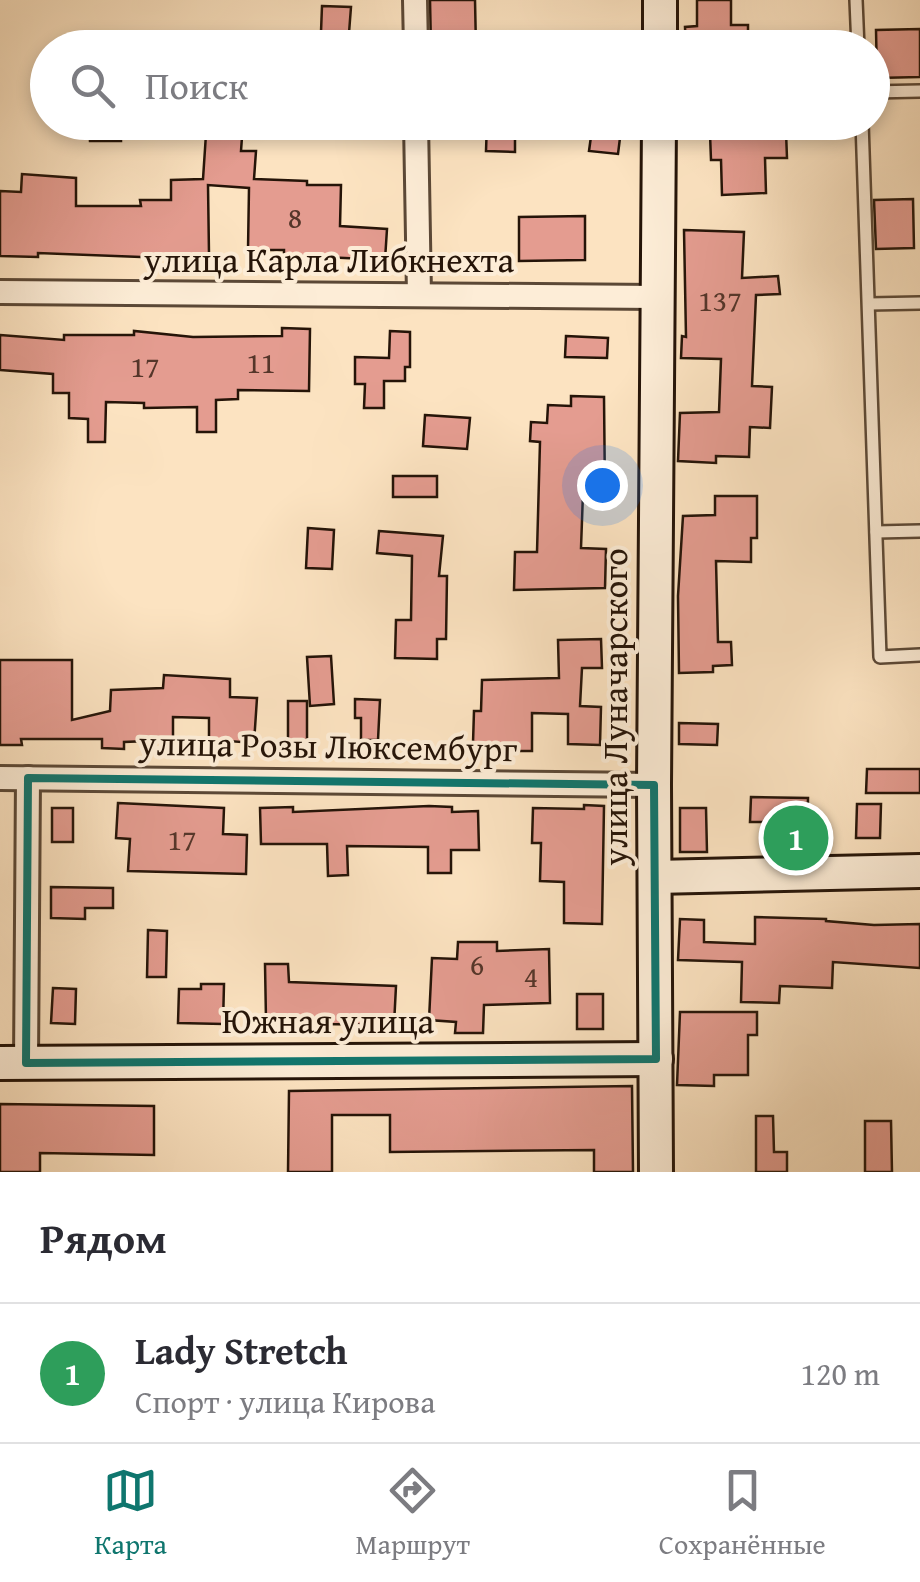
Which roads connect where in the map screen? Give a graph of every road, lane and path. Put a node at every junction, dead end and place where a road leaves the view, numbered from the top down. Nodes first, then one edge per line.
1 (415, 0) edge
2 (660, 0) edge
3 (856, 0) edge
4 (416, 30) edge
5 (660, 30) edge
6 (857, 30) edge
7 (920, 91) edge
8 (890, 92) edge
9 (416, 140) edge
10 (659, 140) edge
11 (863, 140) edge
12 (0, 292) edge
13 (418, 295) junction
14 (657, 297) junction
15 (869, 304) junction
16 (920, 304) edge
17 (920, 531) edge
18 (876, 532) junction
19 (920, 655) edge
20 (0, 778) edge
21 (28, 778) junction
22 (654, 785) junction
23 (920, 871) edge
24 (655, 877) junction
25 (656, 1059) junction
26 (13, 1063) edge
27 (656, 1172) edge

1 - 4 street
2 - 5 street
3 - 6 lane
7 - 8 lane
9 - 13 street
10 - 14 street, улица Луначарского
11 - 15 lane
12 - 13 street, улица Карла Либкнехта
13 - 14 street, улица Карла Либкнехта
14 - 22 street, улица Луначарского
15 - 16 lane
15 - 18 lane
17 - 18 lane
18 - 19 lane
20 - 21 street, улица Розы Люксембург
21 - 22 street, улица Розы Люксембург
21 - 26 street
22 - 24 street, улица Луначарского
23 - 24 street
24 - 25 street, улица Луначарского
25 - 26 street, Южная улица
25 - 27 street, улица Луначарского

